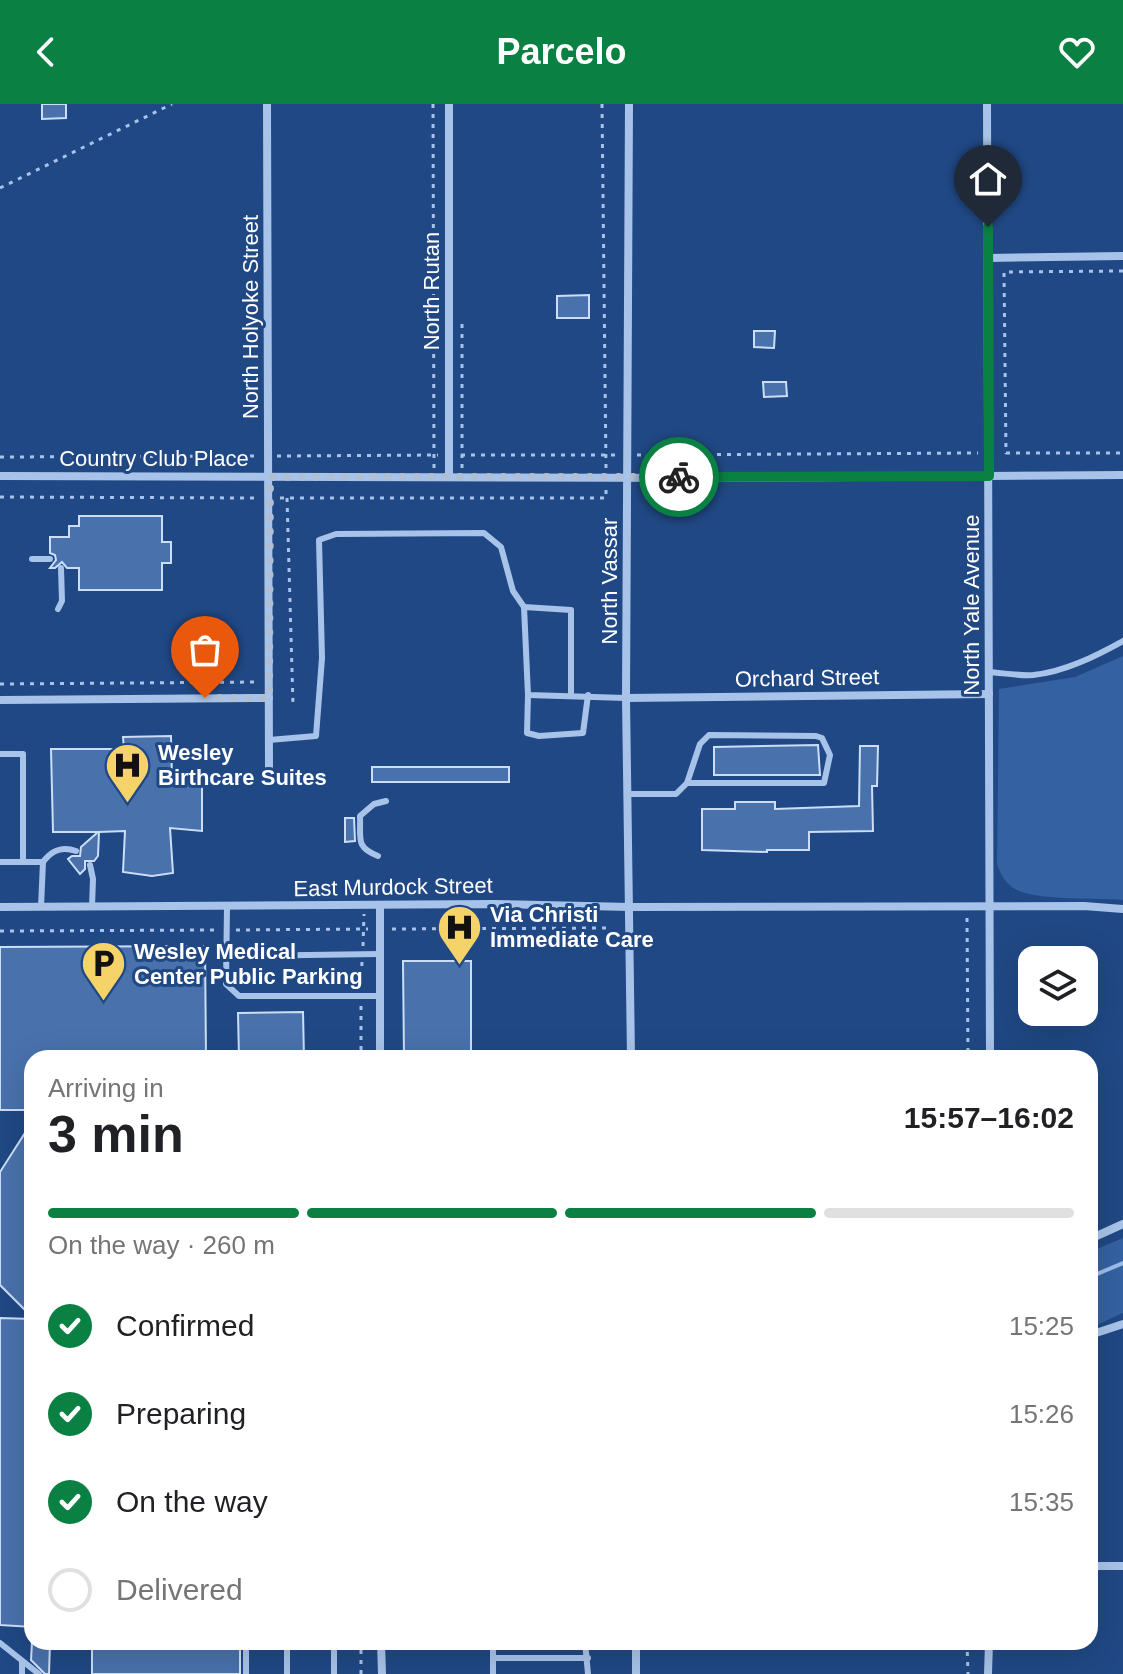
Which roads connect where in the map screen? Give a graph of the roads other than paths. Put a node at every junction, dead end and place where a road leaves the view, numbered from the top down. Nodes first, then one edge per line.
1 (267, 104) edge
2 (449, 104) edge
3 (629, 104) edge
4 (987, 104) edge
5 (1123, 256) edge
6 (988, 258) junction
7 (1123, 475) edge
8 (0, 476) edge
9 (989, 476) junction
10 (270, 477) junction
11 (449, 477) junction
12 (626, 477) junction
13 (32, 559) dead end
14 (50, 559) dead end
15 (61, 568) dead end
16 (524, 607) junction
17 (58, 609) dead end
18 (1123, 641) edge
19 (989, 672) junction
20 (989, 694) junction
21 (528, 695) junction
22 (571, 695) junction
23 (588, 695) junction
24 (269, 698) junction
25 (626, 698) junction
26 (0, 700) edge
27 (269, 740) junction
28 (0, 754) edge
29 (269, 770) dead end
30 (687, 783) junction
31 (628, 794) junction
32 (386, 801) dead end
33 (76, 851) dead end
34 (378, 856) dead end
35 (0, 862) edge
36 (23, 862) junction
37 (43, 862) junction
38 (90, 865) dead end
39 (227, 906) junction
40 (380, 906) junction
41 (0, 907) edge
42 (41, 907) junction
43 (92, 907) junction
44 (630, 907) junction
45 (989, 907) junction
46 (1123, 909) edge
47 (380, 954) junction
48 (226, 956) junction
49 (380, 996) junction
50 (380, 1050) edge
51 (631, 1050) edge
52 (990, 1050) edge
53 (1123, 1224) edge
54 (1098, 1235) edge
55 (1123, 1324) edge
56 (1098, 1332) edge
57 (1098, 1566) edge
58 (1123, 1566) edge
59 (0, 1643) edge
60 (246, 1650) edge
61 (287, 1650) edge
62 (334, 1650) edge
63 (381, 1650) edge
64 (493, 1650) edge
65 (586, 1650) edge
66 (636, 1650) edge
67 (989, 1650) edge
68 (493, 1658) junction
69 (588, 1658) junction
70 (22, 1661) junction
71 (22, 1674) edge
72 (39, 1674) edge
73 (246, 1674) edge
74 (287, 1674) edge
75 (334, 1674) edge
76 (382, 1674) edge
77 (493, 1674) edge
78 (588, 1674) edge
79 (636, 1674) edge
80 (988, 1674) edge

1 - 10 street, North Holyoke Street
2 - 11 street, North Rutan
3 - 12 street, North Vassar
4 - 6 street, North Yale Avenue
5 - 6 street
6 - 9 street, North Yale Avenue
7 - 9 street, Country Club Place
8 - 10 street, Country Club Place
9 - 12 street, Country Club Place
9 - 19 street, North Yale Avenue
10 - 11 street, Country Club Place
10 - 24 street, North Holyoke Street
11 - 12 street, Country Club Place
12 - 25 street, North Vassar
13 - 14 lane
15 - 17 lane
16 - 21 lane
16 - 22 lane
16 - 27 lane
18 - 19 lane
19 - 20 street, North Yale Avenue
20 - 25 street, Orchard Street
20 - 45 street, North Yale Avenue
21 - 22 lane
21 - 23 lane
22 - 23 lane
23 - 25 lane
24 - 26 street
24 - 27 street, North Holyoke Street
25 - 31 street, North Vassar
27 - 29 street, North Holyoke Street
28 - 36 lane
30 - 30 lane
30 - 31 lane
31 - 44 street, North Vassar
32 - 34 lane
33 - 37 lane
35 - 36 lane
36 - 37 lane
37 - 42 lane
38 - 43 lane
39 - 40 street, East Murdock Street
39 - 43 street, East Murdock Street
39 - 48 lane
40 - 44 street, East Murdock Street
40 - 47 street
41 - 42 street, East Murdock Street
42 - 43 street, East Murdock Street
44 - 45 street, East Murdock Street
44 - 51 street, North Vassar
45 - 46 street, East Murdock Street
45 - 52 street, North Yale Avenue
47 - 48 lane
47 - 49 street
48 - 49 lane
49 - 50 street
53 - 54 street
55 - 56 street
57 - 58 street
59 - 70 lane
60 - 73 lane
61 - 74 lane
62 - 75 lane
63 - 76 street
64 - 68 lane
65 - 69 lane
66 - 79 street
67 - 80 street
68 - 69 lane
68 - 77 lane
69 - 78 lane
70 - 71 lane
70 - 72 lane

